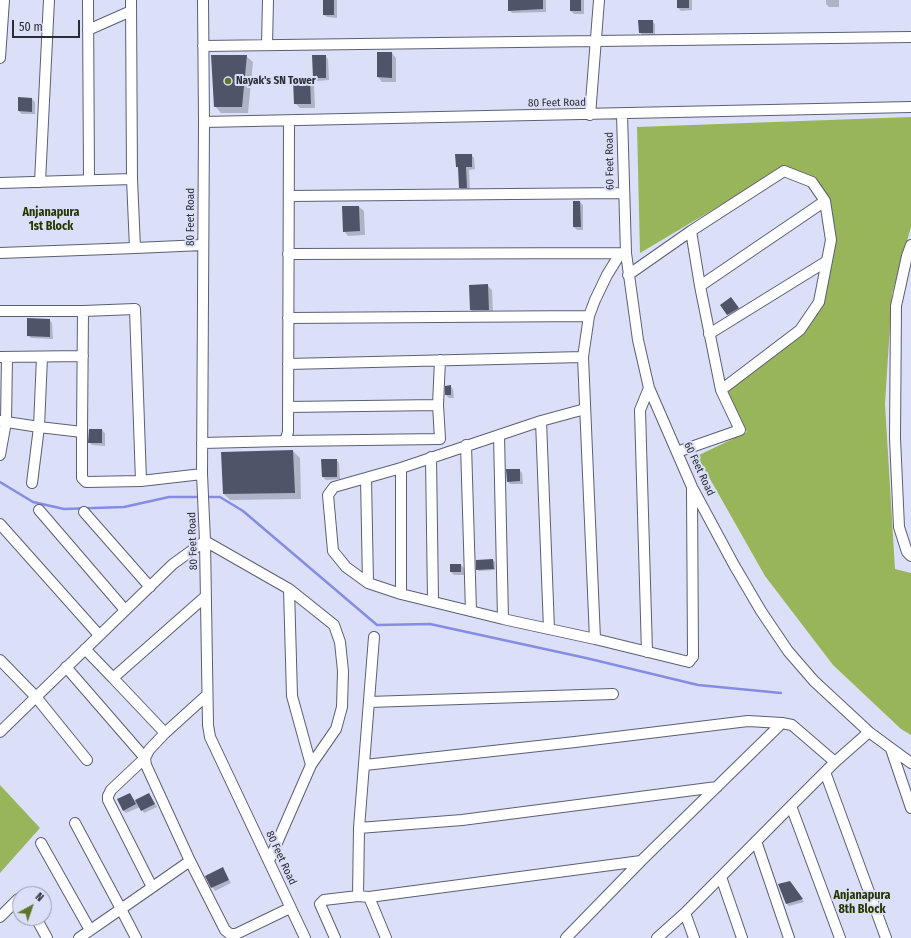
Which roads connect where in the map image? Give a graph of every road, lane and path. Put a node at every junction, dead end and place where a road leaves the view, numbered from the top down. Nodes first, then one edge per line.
1 (4, 0) edge
2 (49, 0) edge
3 (88, 0) edge
4 (131, 0) edge
5 (203, 0) edge
6 (268, 0) edge
7 (599, 0) edge
8 (131, 11) junction
9 (88, 30) junction
10 (911, 37) edge
11 (596, 41) junction
12 (268, 45) junction
13 (204, 46) junction
14 (0, 58) edge
15 (911, 107) edge
16 (622, 114) junction
17 (590, 115) junction
18 (289, 121) junction
19 (204, 122) junction
20 (132, 179) junction
21 (89, 180) junction
22 (40, 182) junction
23 (0, 183) edge
24 (623, 193) junction
25 (289, 196) junction
26 (825, 201) junction
27 (691, 231) junction
28 (911, 244) edge
29 (203, 245) junction
30 (135, 248) junction
31 (0, 253) edge
32 (623, 253) junction
33 (288, 254) junction
34 (827, 261) junction
35 (628, 275) junction
36 (700, 286) junction
37 (0, 311) edge
38 (83, 311) junction
39 (589, 316) junction
40 (288, 318) junction
41 (710, 334) junction
42 (83, 356) junction
43 (4, 357) edge
44 (42, 357) junction
45 (583, 357) junction
46 (440, 360) junction
47 (288, 364) junction
48 (649, 388) junction
49 (721, 390) junction
50 (438, 405) junction
51 (288, 407) junction
52 (585, 409) junction
53 (3, 421) edge
54 (541, 421) junction
55 (39, 427) junction
56 (82, 432) junction
57 (499, 434) junction
58 (285, 441) junction
59 (202, 444) junction
60 (466, 445) junction
61 (677, 452) junction
62 (0, 455) edge
63 (431, 457) junction
64 (401, 468) junction
65 (202, 474) junction
66 (366, 478) junction
67 (141, 481) junction
68 (32, 484) dead end
69 (692, 487) junction
70 (39, 510) dead end
71 (84, 512) dead end
72 (0, 524) edge
73 (205, 541) junction
74 (911, 556) edge
75 (368, 584) junction
76 (150, 587) junction
77 (289, 589) junction
78 (401, 594) junction
79 (206, 596) junction
80 (433, 601) junction
81 (125, 610) junction
82 (471, 611) junction
83 (503, 619) junction
84 (549, 629) junction
85 (99, 635) junction
86 (374, 637) dead end
87 (595, 639) junction
88 (85, 649) junction
89 (647, 652) junction
90 (0, 660) edge
91 (66, 667) junction
92 (113, 678) junction
93 (613, 694) dead end
94 (206, 695) junction
95 (36, 697) junction
96 (368, 702) junction
97 (782, 724) junction
98 (0, 732) edge
99 (870, 732) junction
100 (165, 733) junction
101 (891, 749) junction
102 (145, 758) junction
103 (87, 760) dead end
104 (835, 762) junction
105 (911, 763) edge
106 (312, 765) junction
107 (365, 765) junction
108 (825, 772) junction
109 (717, 787) junction
110 (791, 806) junction
111 (911, 808) edge
112 (75, 822) dead end
113 (359, 828) junction
114 (756, 841) junction
115 (41, 843) dead end
116 (190, 861) junction
117 (269, 861) junction
118 (641, 861) junction
119 (721, 877) junction
120 (152, 887) junction
121 (358, 896) junction
122 (369, 897) junction
123 (12, 906) edge
124 (290, 908) junction
125 (121, 909) junction
126 (685, 913) junction
127 (0, 917) edge
128 (39, 926) edge
129 (90, 930) junction
130 (43, 936) edge
131 (227, 936) edge
132 (78, 938) edge
133 (136, 938) edge
134 (305, 938) edge
135 (335, 938) edge
136 (386, 938) edge
137 (566, 938) edge
138 (657, 938) edge
139 (694, 938) edge
140 (742, 938) edge
141 (789, 938) edge
142 (840, 938) edge
143 (886, 938) edge

1 - 14 street
2 - 22 street
3 - 9 street
4 - 8 street
5 - 13 street, 80 Feet Road
6 - 12 street
7 - 11 street
8 - 9 street
8 - 20 street
9 - 21 street
10 - 11 street
11 - 12 street
11 - 17 street
12 - 13 street
13 - 19 street, 80 Feet Road
15 - 16 street, 80 Feet Road
16 - 17 street, 80 Feet Road
16 - 24 street, 60 Feet Road
17 - 18 street, 80 Feet Road
18 - 19 street, 80 Feet Road
18 - 25 street
19 - 29 street, 80 Feet Road
20 - 21 street
20 - 30 street
21 - 22 street
22 - 23 street
24 - 25 street
24 - 32 street, 60 Feet Road
25 - 33 street
26 - 27 street
26 - 34 street
26 - 36 street
27 - 35 street
27 - 36 street
28 - 74 street
29 - 30 street
29 - 59 street, 80 Feet Road
30 - 31 street
32 - 33 street
32 - 35 street, 60 Feet Road
32 - 39 street
33 - 40 street
34 - 41 street
34 - 49 street
35 - 48 street, 60 Feet Road
36 - 41 street
37 - 38 street
38 - 42 street
38 - 67 street
39 - 40 street
39 - 45 street
40 - 47 street
41 - 49 street
42 - 44 street
42 - 56 street
43 - 44 street
43 - 53 street
44 - 55 street
45 - 46 street
45 - 52 street
46 - 47 street
46 - 50 street
47 - 51 street
48 - 61 street, 60 Feet Road
48 - 89 street
49 - 61 street
50 - 51 street
50 - 58 street
51 - 58 street
52 - 54 street
52 - 87 street
53 - 55 street
53 - 62 street
54 - 57 street
54 - 84 street
55 - 56 street
55 - 68 street
56 - 67 street
57 - 60 street
57 - 83 street
58 - 59 street
59 - 65 street, 80 Feet Road
60 - 63 street
60 - 82 street
61 - 69 street, 60 Feet Road
63 - 64 street
63 - 80 street
64 - 66 street
64 - 78 street
65 - 67 street
65 - 73 street, 80 Feet Road
66 - 75 street
66 - 75 street
69 - 89 street
69 - 99 street, 60 Feet Road
70 - 81 street
71 - 76 street
72 - 85 street
73 - 76 street
73 - 77 street
73 - 79 street, 80 Feet Road
75 - 78 street
76 - 81 street
77 - 106 street
77 - 106 street
78 - 80 street
79 - 92 street
79 - 94 street, 80 Feet Road
80 - 82 street
81 - 85 street
82 - 83 street
83 - 84 street
84 - 87 street
85 - 88 street
86 - 96 street
87 - 89 street
88 - 91 street
88 - 92 street
90 - 95 street
91 - 95 street
91 - 102 street
92 - 100 street
93 - 96 street
94 - 100 street
94 - 117 street, 80 Feet Road
95 - 98 street
95 - 103 street
96 - 107 street
97 - 104 street
97 - 107 street
97 - 109 street
99 - 101 street, 60 Feet Road
99 - 104 street
100 - 102 street
101 - 105 street, 60 Feet Road
101 - 111 street
102 - 116 street
102 - 120 street
104 - 108 street
106 - 117 street
107 - 113 street
108 - 110 street
108 - 143 street
109 - 113 street
109 - 118 street
110 - 114 street
110 - 142 street
112 - 125 street
113 - 121 street
114 - 119 street
114 - 141 street
115 - 129 street
116 - 120 street
116 - 131 street
117 - 124 street, 80 Feet Road
118 - 122 street
118 - 137 street
119 - 126 street
119 - 140 street
120 - 125 street
121 - 122 street
121 - 135 street
122 - 136 street
123 - 127 street
124 - 131 street
124 - 134 street, 80 Feet Road
125 - 129 street
125 - 133 street
126 - 138 street
126 - 139 street
128 - 130 street
129 - 132 street

